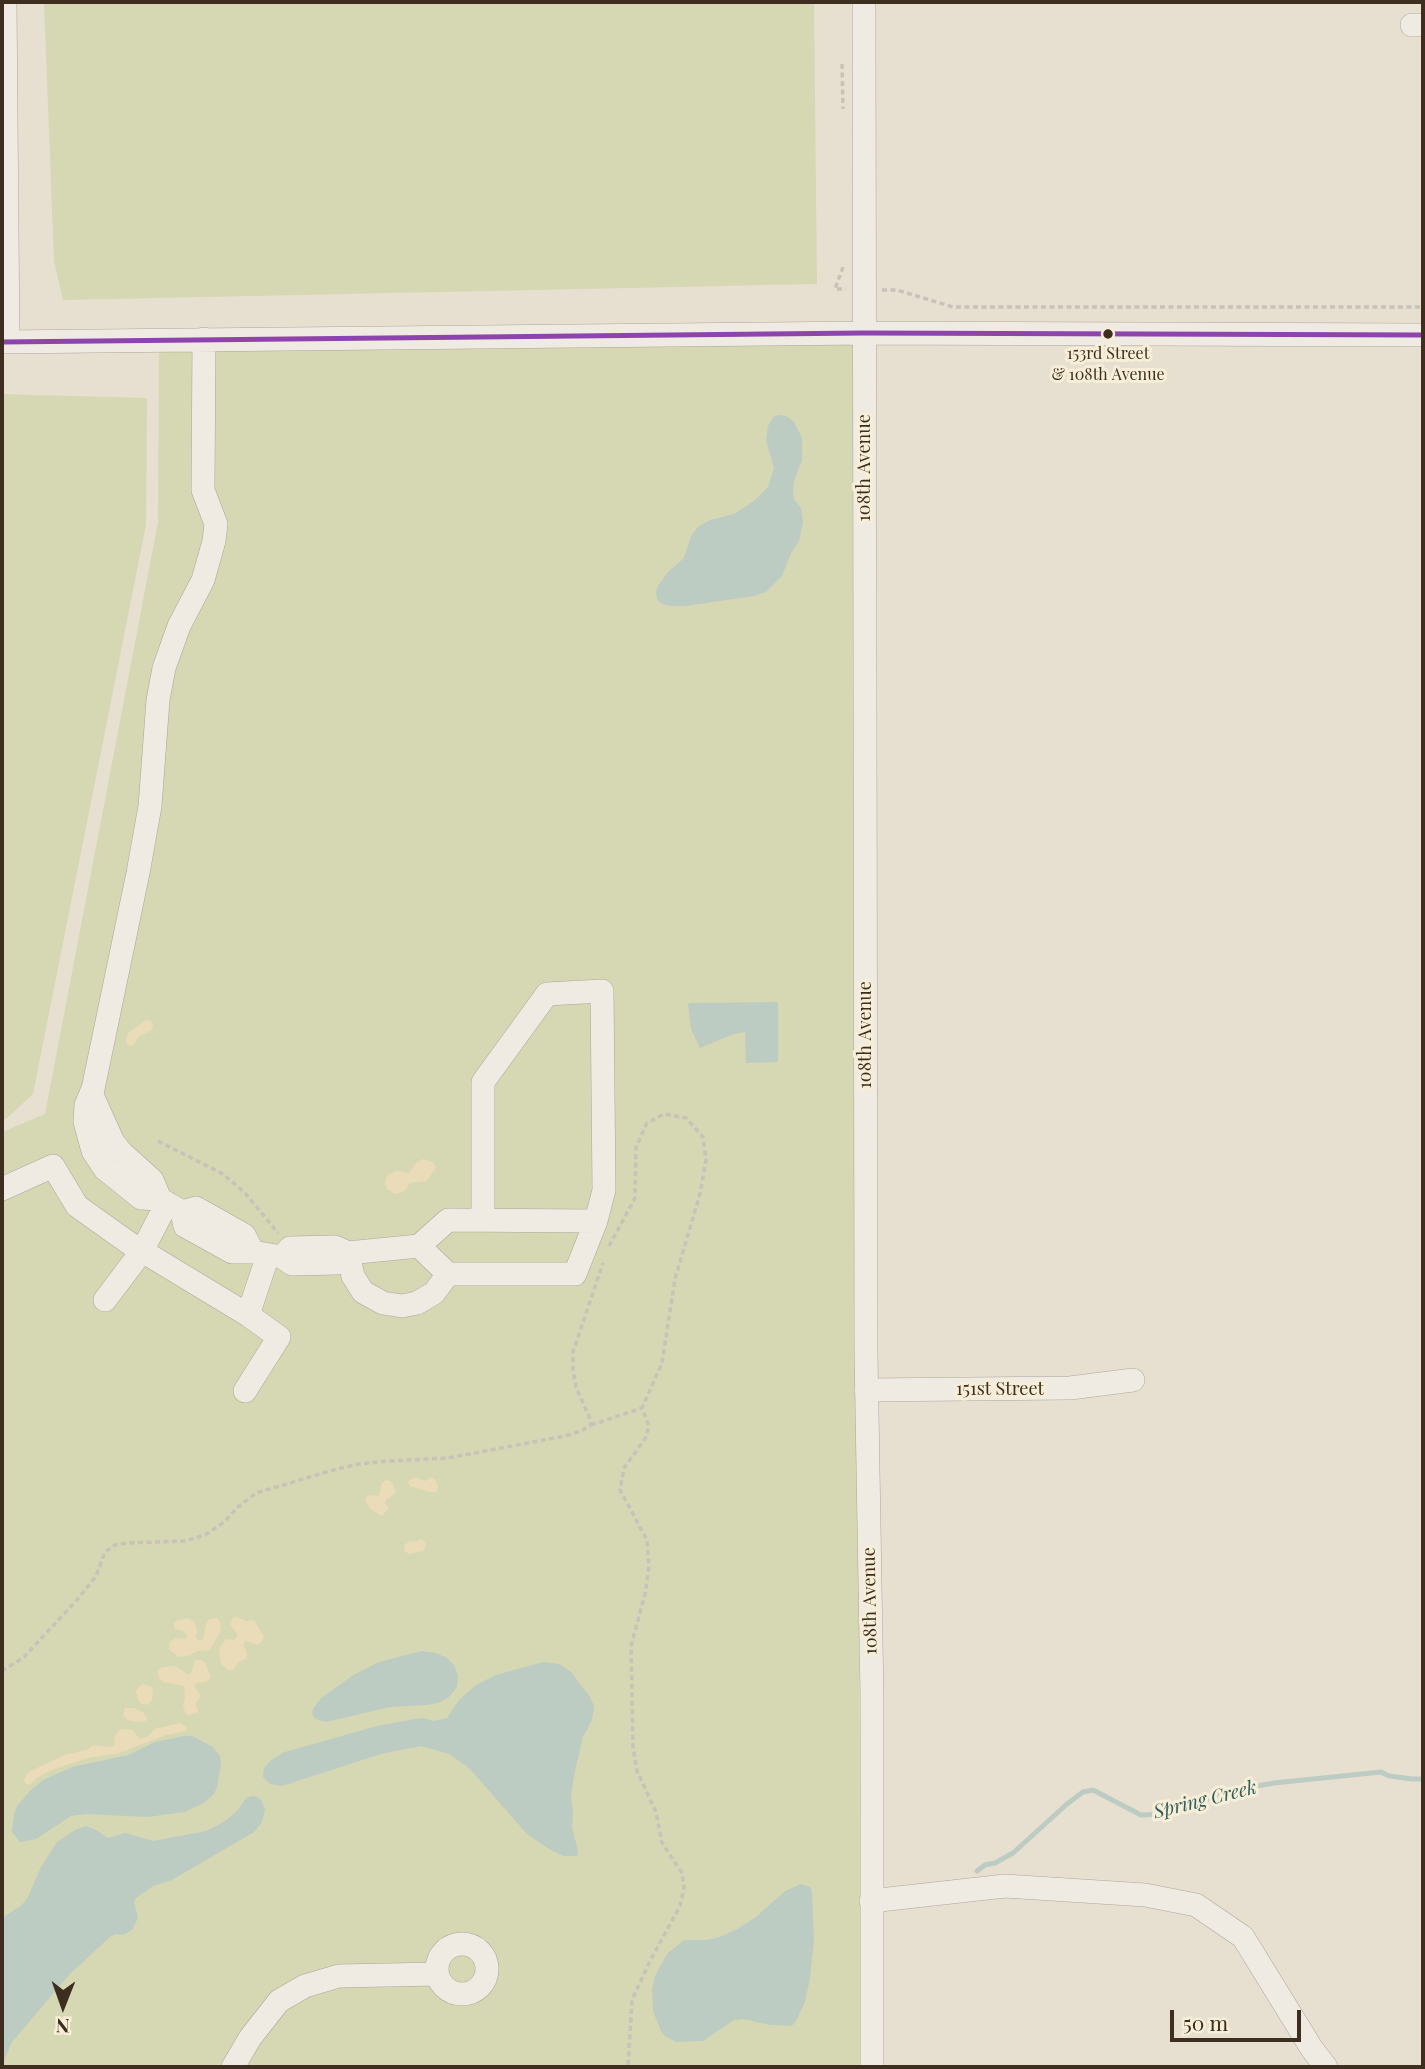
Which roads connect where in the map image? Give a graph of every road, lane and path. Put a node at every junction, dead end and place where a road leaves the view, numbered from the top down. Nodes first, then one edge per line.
1 (5, 2) edge
2 (864, 2) edge
3 (4, 107) edge
4 (897, 290) dead end
5 (1423, 307) edge
6 (863, 332) junction
7 (1423, 335) edge
8 (204, 340) junction
9 (5, 342) edge
10 (158, 1141) dead end
11 (2, 1189) edge
12 (170, 1205) junction
13 (483, 1220) junction
14 (596, 1222) junction
15 (419, 1245) junction
16 (142, 1251) junction
17 (273, 1253) junction
18 (348, 1253) junction
19 (448, 1274) junction
20 (105, 1300) dead end
21 (248, 1315) junction
22 (1133, 1380) dead end
23 (866, 1390) junction
24 (245, 1391) dead end
25 (642, 1408) junction
26 (591, 1425) junction
27 (2, 1671) edge
28 (871, 1901) junction
29 (437, 1974) dead end
30 (1314, 2061) edge
31 (233, 2067) edge
32 (628, 2067) edge
33 (872, 2067) edge

1 - 3 street
2 - 6 street, 108th Avenue
3 - 9 street
4 - 5 path
6 - 7 street
6 - 8 street
6 - 23 street, 108th Avenue
8 - 9 street
8 - 12 street
10 - 17 path
11 - 16 street
12 - 16 street
12 - 17 street
13 - 14 street
13 - 14 street
13 - 15 street
14 - 19 street
15 - 18 street
15 - 19 street
16 - 20 street
16 - 21 street
17 - 18 street
17 - 21 street
18 - 19 street
21 - 24 street
22 - 23 street, 151st Street
23 - 28 street, 108th Avenue
25 - 26 path
25 - 26 path
25 - 32 path
26 - 27 path
28 - 30 street
28 - 33 street, 108th Avenue
29 - 31 street

